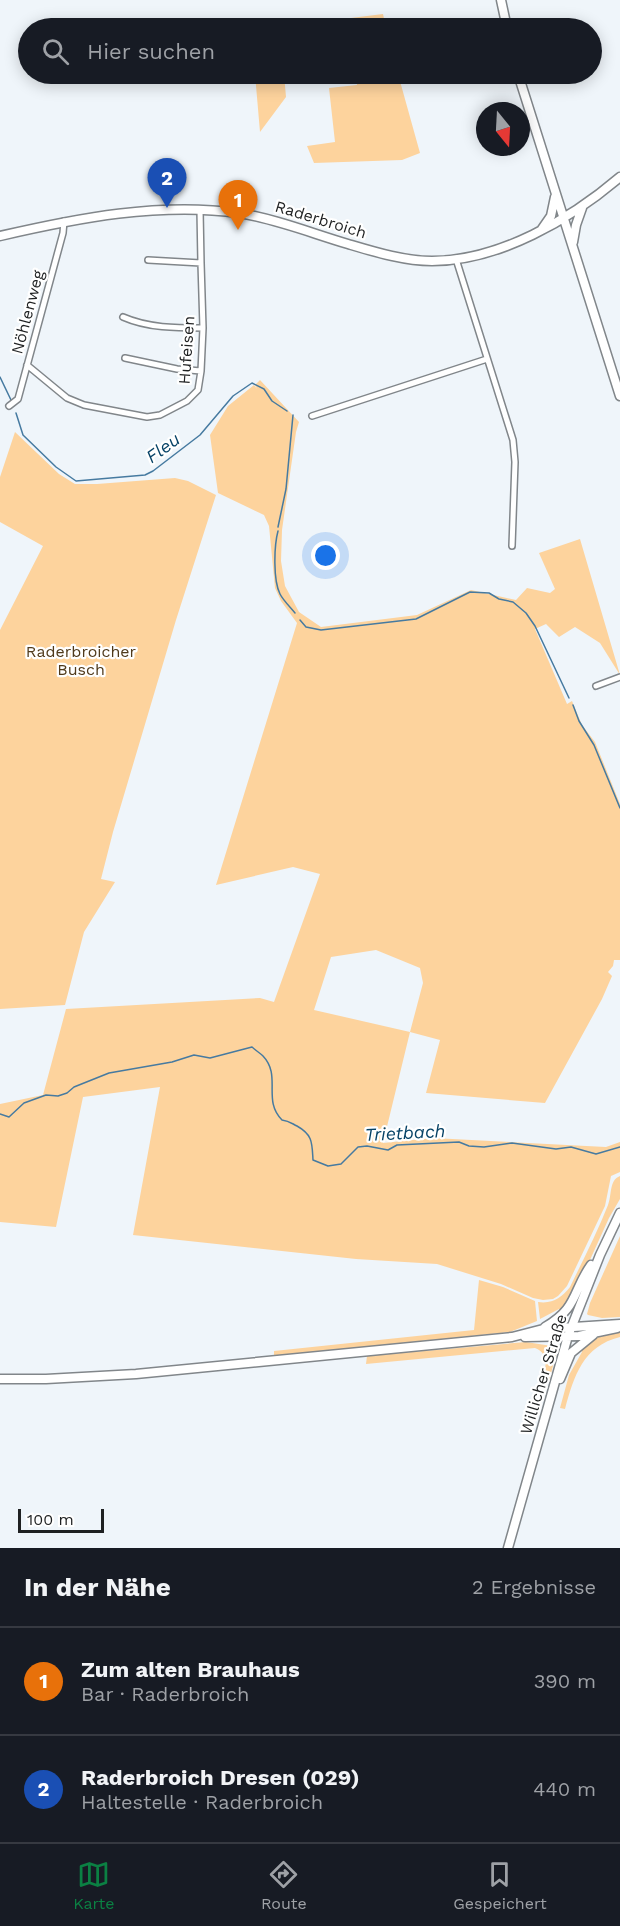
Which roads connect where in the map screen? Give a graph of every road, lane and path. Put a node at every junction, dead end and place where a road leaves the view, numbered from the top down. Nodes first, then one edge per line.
1 (501, 0) edge
2 (505, 18) edge
3 (521, 84) edge
4 (620, 177) edge
5 (555, 194) junction
6 (583, 207) junction
7 (200, 210) junction
8 (563, 219) junction
9 (64, 221) junction
10 (542, 230) junction
11 (0, 236) edge
12 (573, 248) junction
13 (456, 259) junction
14 (148, 260) dead end
15 (201, 263) junction
16 (123, 317) dead end
17 (203, 328) junction
18 (125, 358) dead end
19 (487, 359) junction
20 (27, 365) junction
21 (201, 371) junction
22 (620, 396) edge
23 (9, 406) dead end
24 (312, 416) dead end
25 (512, 546) dead end
26 (620, 677) edge
27 (596, 686) dead end
28 (620, 1213) edge
29 (600, 1256) junction
30 (620, 1326) edge
31 (571, 1327) junction
32 (543, 1329) junction
33 (595, 1333) junction
34 (568, 1336) junction
35 (512, 1337) junction
36 (0, 1379) edge
37 (549, 1404) junction
38 (508, 1548) edge

1 - 2 main road
3 - 5 main road
4 - 6 main road
5 - 8 main road
5 - 10 main road
6 - 8 main road
6 - 12 main road
7 - 9 main road, Raderbroich
7 - 13 main road, Raderbroich
7 - 15 street, Hufeisen
8 - 10 main road, Raderbroich
8 - 12 main road
9 - 11 main road, Raderbroich
9 - 20 street, Nöhlenweg
10 - 13 main road, Raderbroich
12 - 22 main road
13 - 19 street
14 - 15 street
15 - 17 street, Hufeisen
16 - 17 street
17 - 21 street, Hufeisen
18 - 21 street
19 - 24 street
19 - 25 street
20 - 21 street, Hufeisen
20 - 23 street, Nöhlenweg
26 - 27 street
28 - 29 main road, Willicher Straße
29 - 31 main road, Willicher Straße
29 - 32 main road
30 - 31 main road
30 - 33 main road
31 - 32 main road
31 - 34 main road, Willicher Straße
32 - 35 main road
33 - 34 main road
33 - 37 main road
34 - 35 main road
34 - 37 main road, Willicher Straße
35 - 36 main road
37 - 38 main road, Willicher Straße

